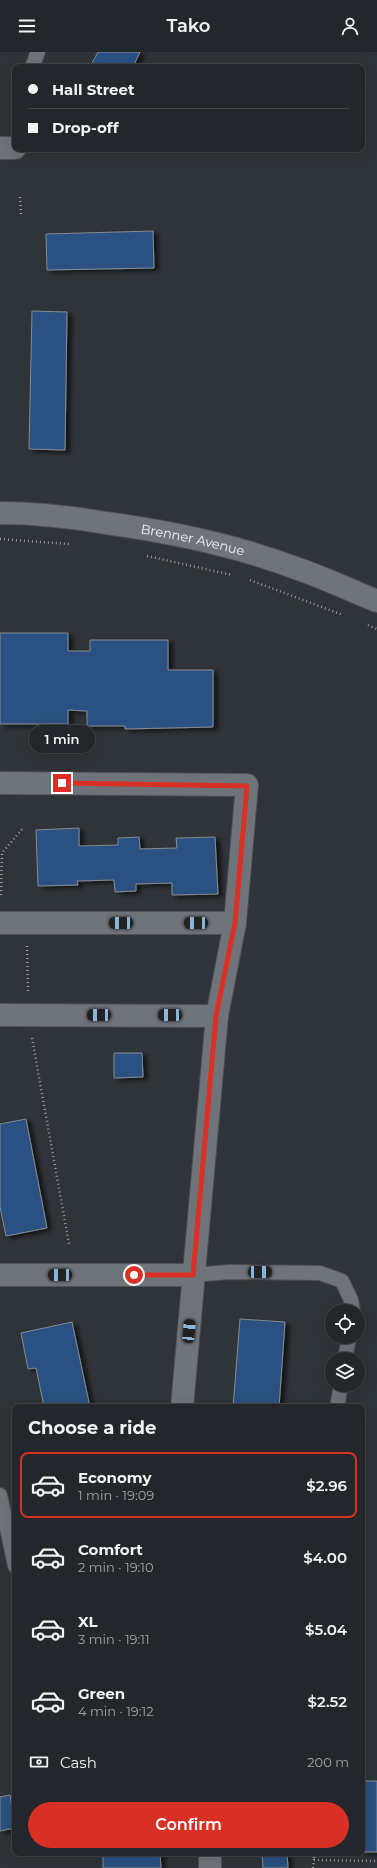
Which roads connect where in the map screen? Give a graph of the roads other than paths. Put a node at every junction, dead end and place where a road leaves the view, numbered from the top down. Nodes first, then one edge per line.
1 (38, 52) edge
2 (33, 64) edge
3 (0, 148) edge
4 (12, 148) edge
5 (0, 513) edge
6 (377, 601) edge
7 (0, 783) edge
8 (0, 923) edge
9 (235, 923) junction
10 (0, 1015) edge
11 (216, 1016) junction
12 (0, 1275) edge
13 (193, 1275) junction
14 (351, 1304) edge
15 (339, 1392) edge
16 (182, 1404) edge
17 (337, 1404) edge
18 (0, 1495) edge
19 (12, 1552) edge
20 (210, 1856) edge
21 (210, 1868) edge

1 - 2 lane
3 - 4 street
5 - 6 street, Brenner Avenue
7 - 9 street
8 - 9 street
9 - 11 street
10 - 11 street
11 - 13 street
12 - 13 street
13 - 14 lane
13 - 16 street
15 - 17 lane
18 - 19 lane
20 - 21 street

